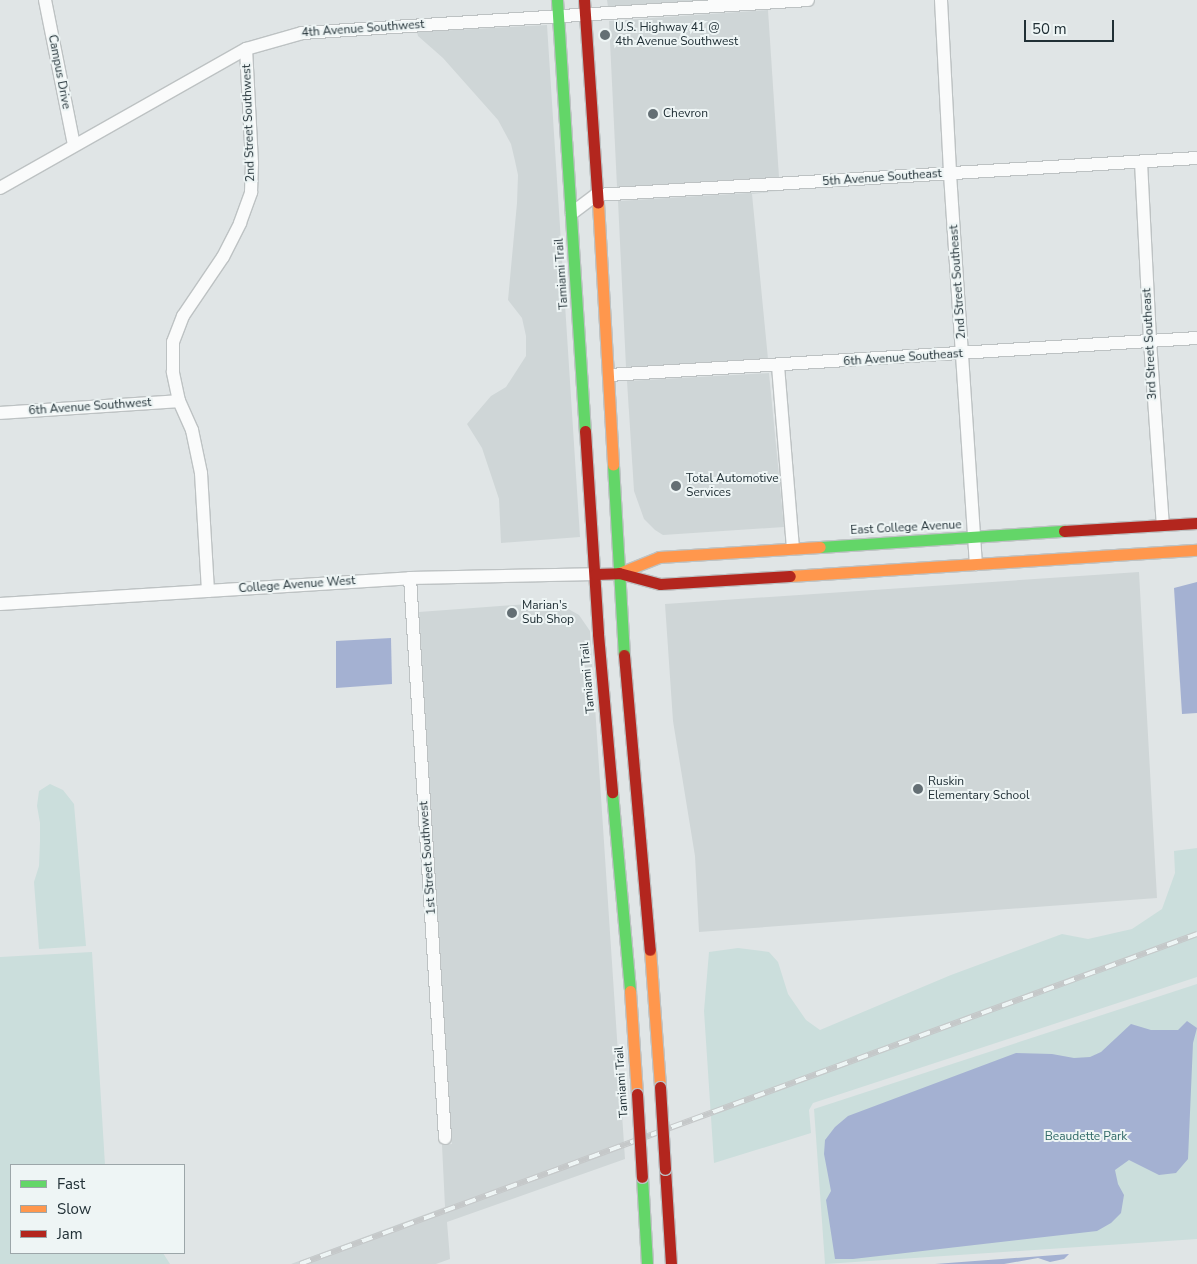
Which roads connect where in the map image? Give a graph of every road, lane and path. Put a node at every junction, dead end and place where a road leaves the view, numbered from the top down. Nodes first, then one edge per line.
1 (45, 0) edge
2 (557, 0) edge
3 (584, 0) edge
4 (808, 0) edge
5 (941, 0) edge
6 (585, 15) junction
7 (558, 17) junction
8 (246, 49) junction
9 (74, 145) junction
10 (1197, 158) edge
11 (1141, 162) junction
12 (950, 174) junction
13 (0, 188) edge
14 (596, 195) junction
15 (572, 213) junction
16 (1197, 338) edge
17 (1150, 341) junction
18 (580, 348) junction
19 (963, 354) junction
20 (778, 366) junction
21 (609, 375) junction
22 (179, 401) junction
23 (0, 413) edge
24 (1197, 522) edge
25 (1163, 525) junction
26 (975, 538) junction
27 (793, 548) junction
28 (1197, 550) edge
29 (976, 564) junction
30 (595, 574) junction
31 (619, 574) junction
32 (410, 578) junction
33 (208, 591) junction
34 (0, 604) edge
35 (445, 1138) dead end
36 (648, 1264) edge
37 (670, 1264) edge

1 - 9 street, Campus Drive
2 - 7 main road, Tamiami Trail
3 - 6 main road
4 - 6 street, 4th Avenue Southwest
5 - 12 street, 2nd Street Southeast
6 - 7 street, 4th Avenue Southwest
6 - 14 main road
7 - 8 street, 4th Avenue Southwest
7 - 15 main road, Tamiami Trail
8 - 9 street, 4th Avenue Southwest
8 - 22 street, 2nd Street Southwest
9 - 13 street, 4th Avenue Southwest
10 - 11 street, 5th Avenue Southeast
11 - 12 street, 5th Avenue Southeast
11 - 17 street, 3rd Street Southeast
12 - 14 street, 5th Avenue Southeast
12 - 19 street, 2nd Street Southeast
14 - 15 street
14 - 21 main road
15 - 18 main road, Tamiami Trail
16 - 17 street, 6th Avenue Southeast
17 - 19 street, 6th Avenue Southeast
17 - 25 street, 3rd Street Southeast
18 - 21 main road
18 - 30 main road, Tamiami Trail
19 - 20 street, 6th Avenue Southeast
19 - 26 street, 2nd Street Southeast
20 - 21 street, 6th Avenue Southeast
20 - 27 street
21 - 31 main road
22 - 23 street, 6th Avenue Southwest
22 - 33 street, 2nd Street Southwest
24 - 25 main road, East College Avenue
25 - 26 main road, East College Avenue
26 - 27 main road, East College Avenue
26 - 29 street, 2nd Street Southeast
27 - 31 main road, East College Avenue
28 - 29 main road, East College Avenue
29 - 31 main road, East College Avenue
30 - 31 main road, East College Avenue
30 - 32 street, College Avenue West
30 - 36 main road, Tamiami Trail, bridge
31 - 37 main road, bridge
32 - 33 street, College Avenue West
32 - 35 street, 1st Street Southwest
33 - 34 street, College Avenue West

